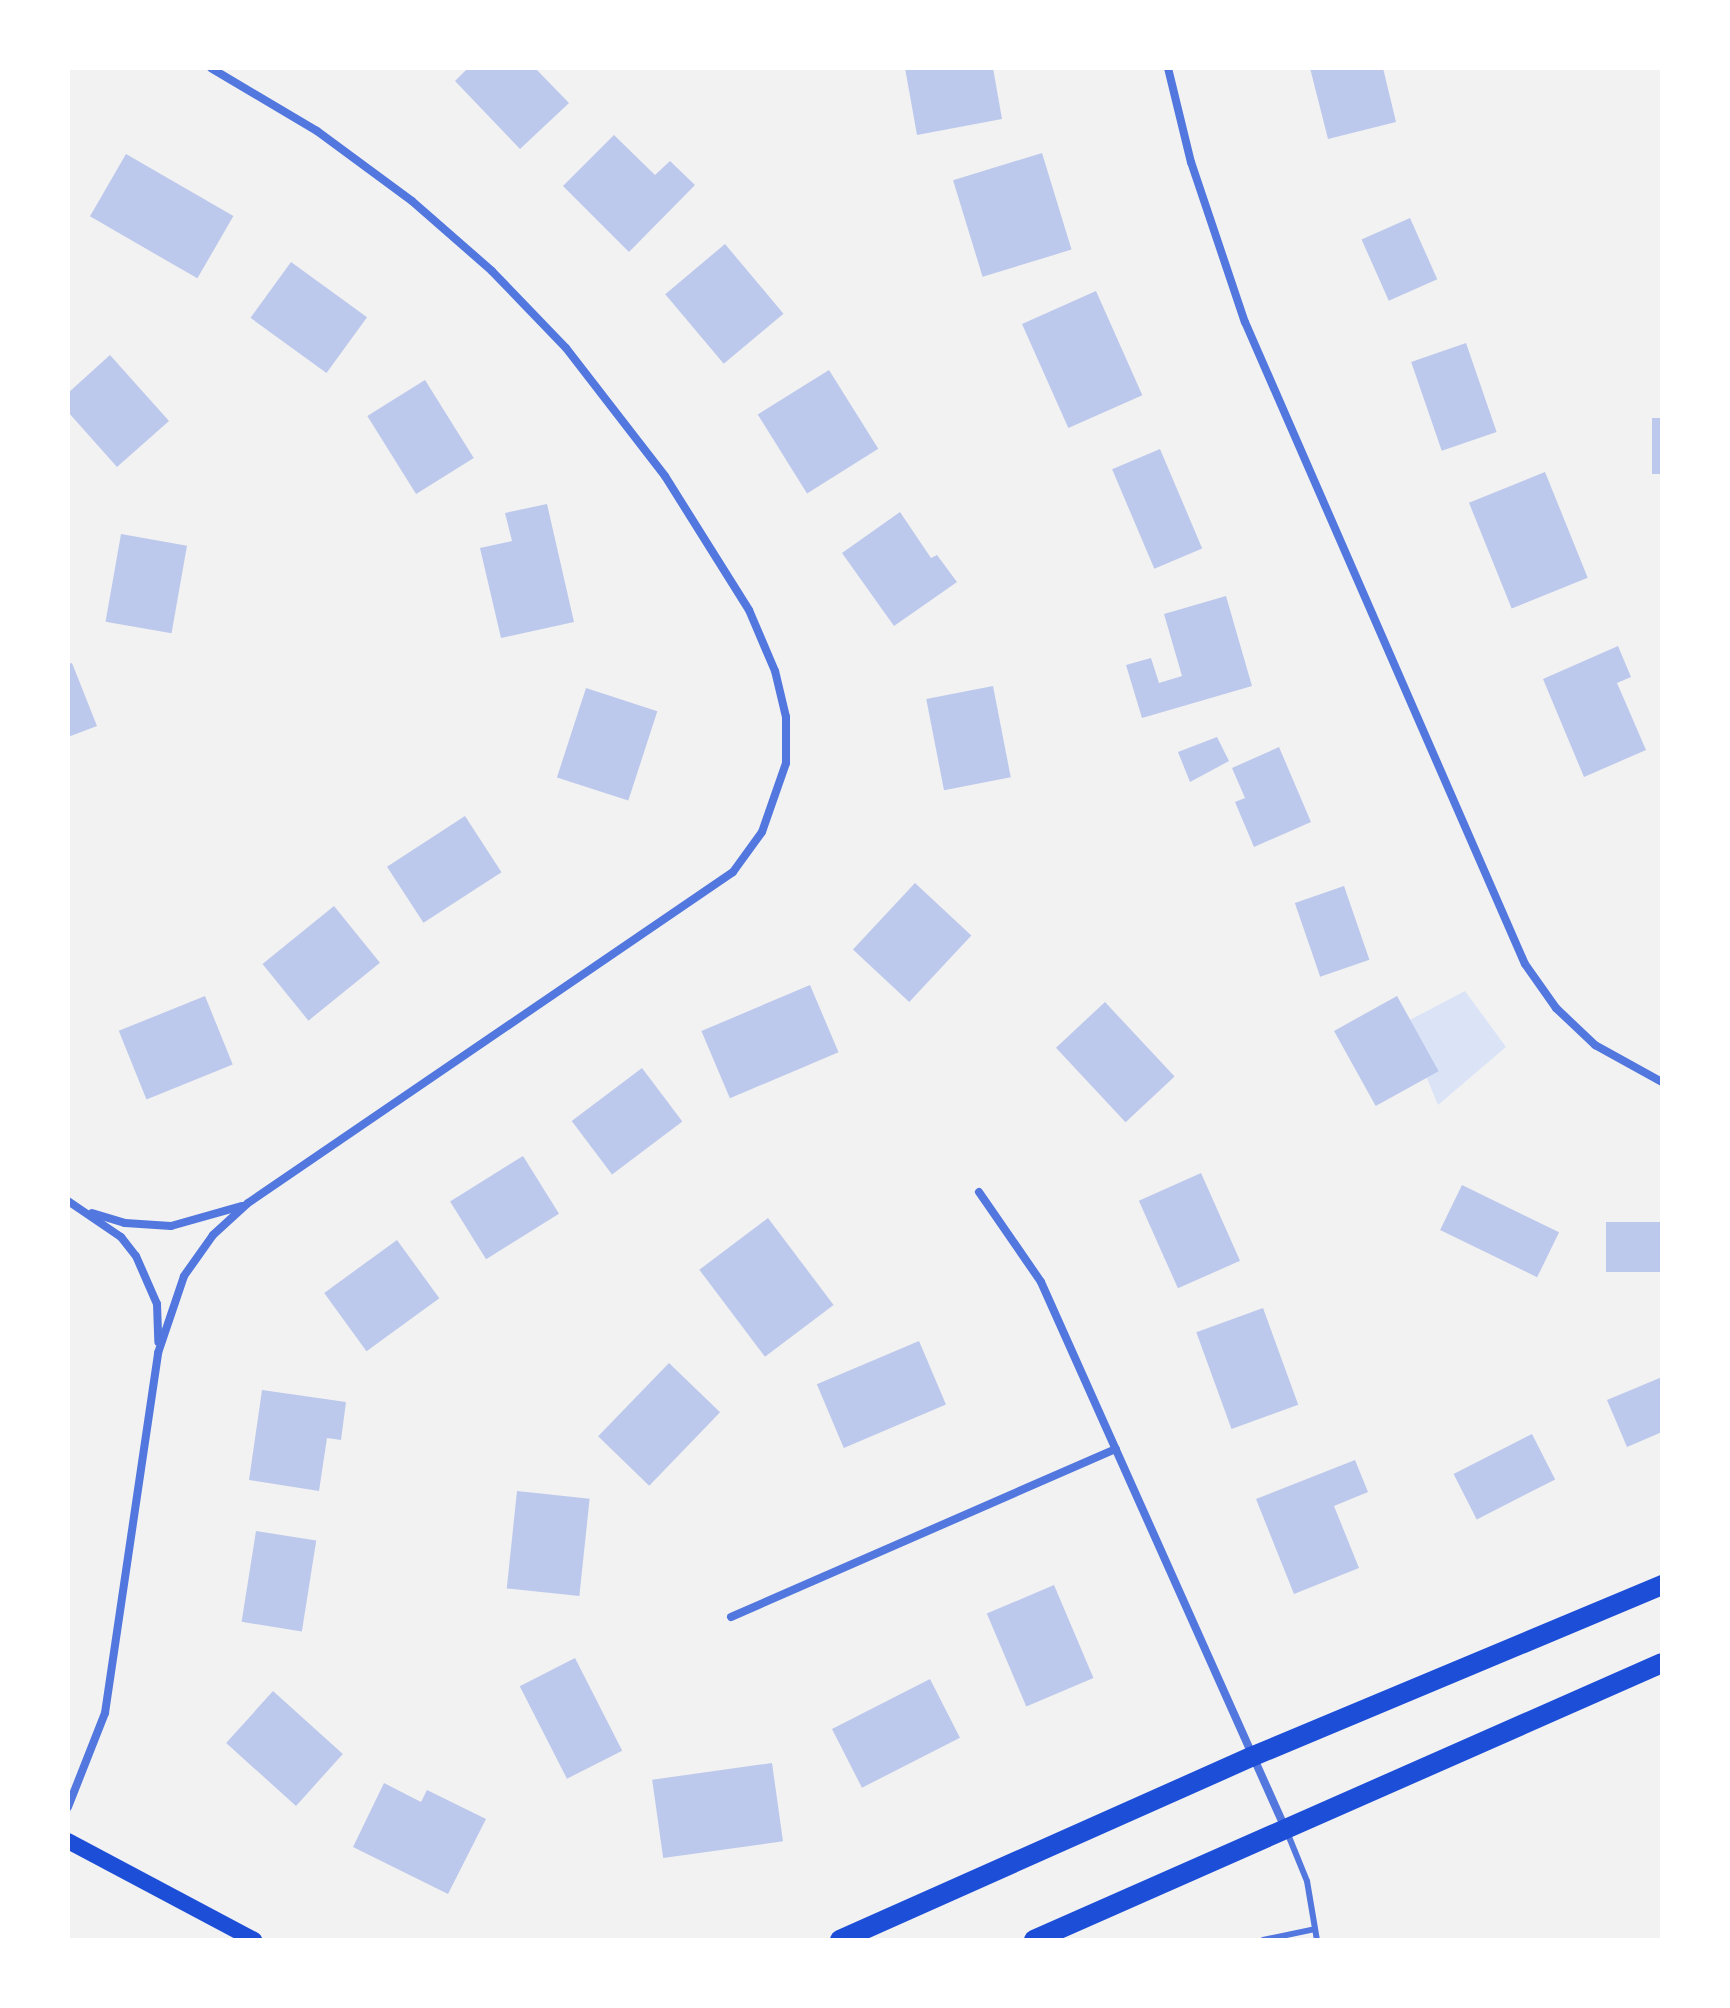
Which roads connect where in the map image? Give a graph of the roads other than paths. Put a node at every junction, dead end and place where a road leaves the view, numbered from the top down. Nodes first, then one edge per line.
1 (211, 68) edge
2 (1168, 68) edge
3 (1662, 1082) edge
4 (979, 1192) dead end
5 (68, 1201) edge
6 (248, 1203) junction
7 (88, 1211) junction
8 (158, 1353) junction
9 (1116, 1449) junction
10 (1662, 1585) edge
11 (731, 1617) dead end
12 (1662, 1663) edge
13 (1251, 1757) junction
14 (68, 1807) edge
15 (1285, 1829) junction
16 (68, 1841) edge
17 (1315, 1929) junction
18 (254, 1940) edge
19 (840, 1940) edge
20 (1034, 1940) edge
21 (1263, 1940) edge
22 (1317, 1940) edge

1 - 6 street
2 - 3 street
4 - 9 street
5 - 7 street
6 - 7 street
6 - 8 street
7 - 8 street
8 - 14 street
9 - 11 street
9 - 13 street
10 - 13 main road
12 - 15 main road
13 - 15 street
13 - 19 main road
15 - 17 lane
15 - 20 main road
16 - 18 main road
17 - 21 lane
17 - 22 lane

